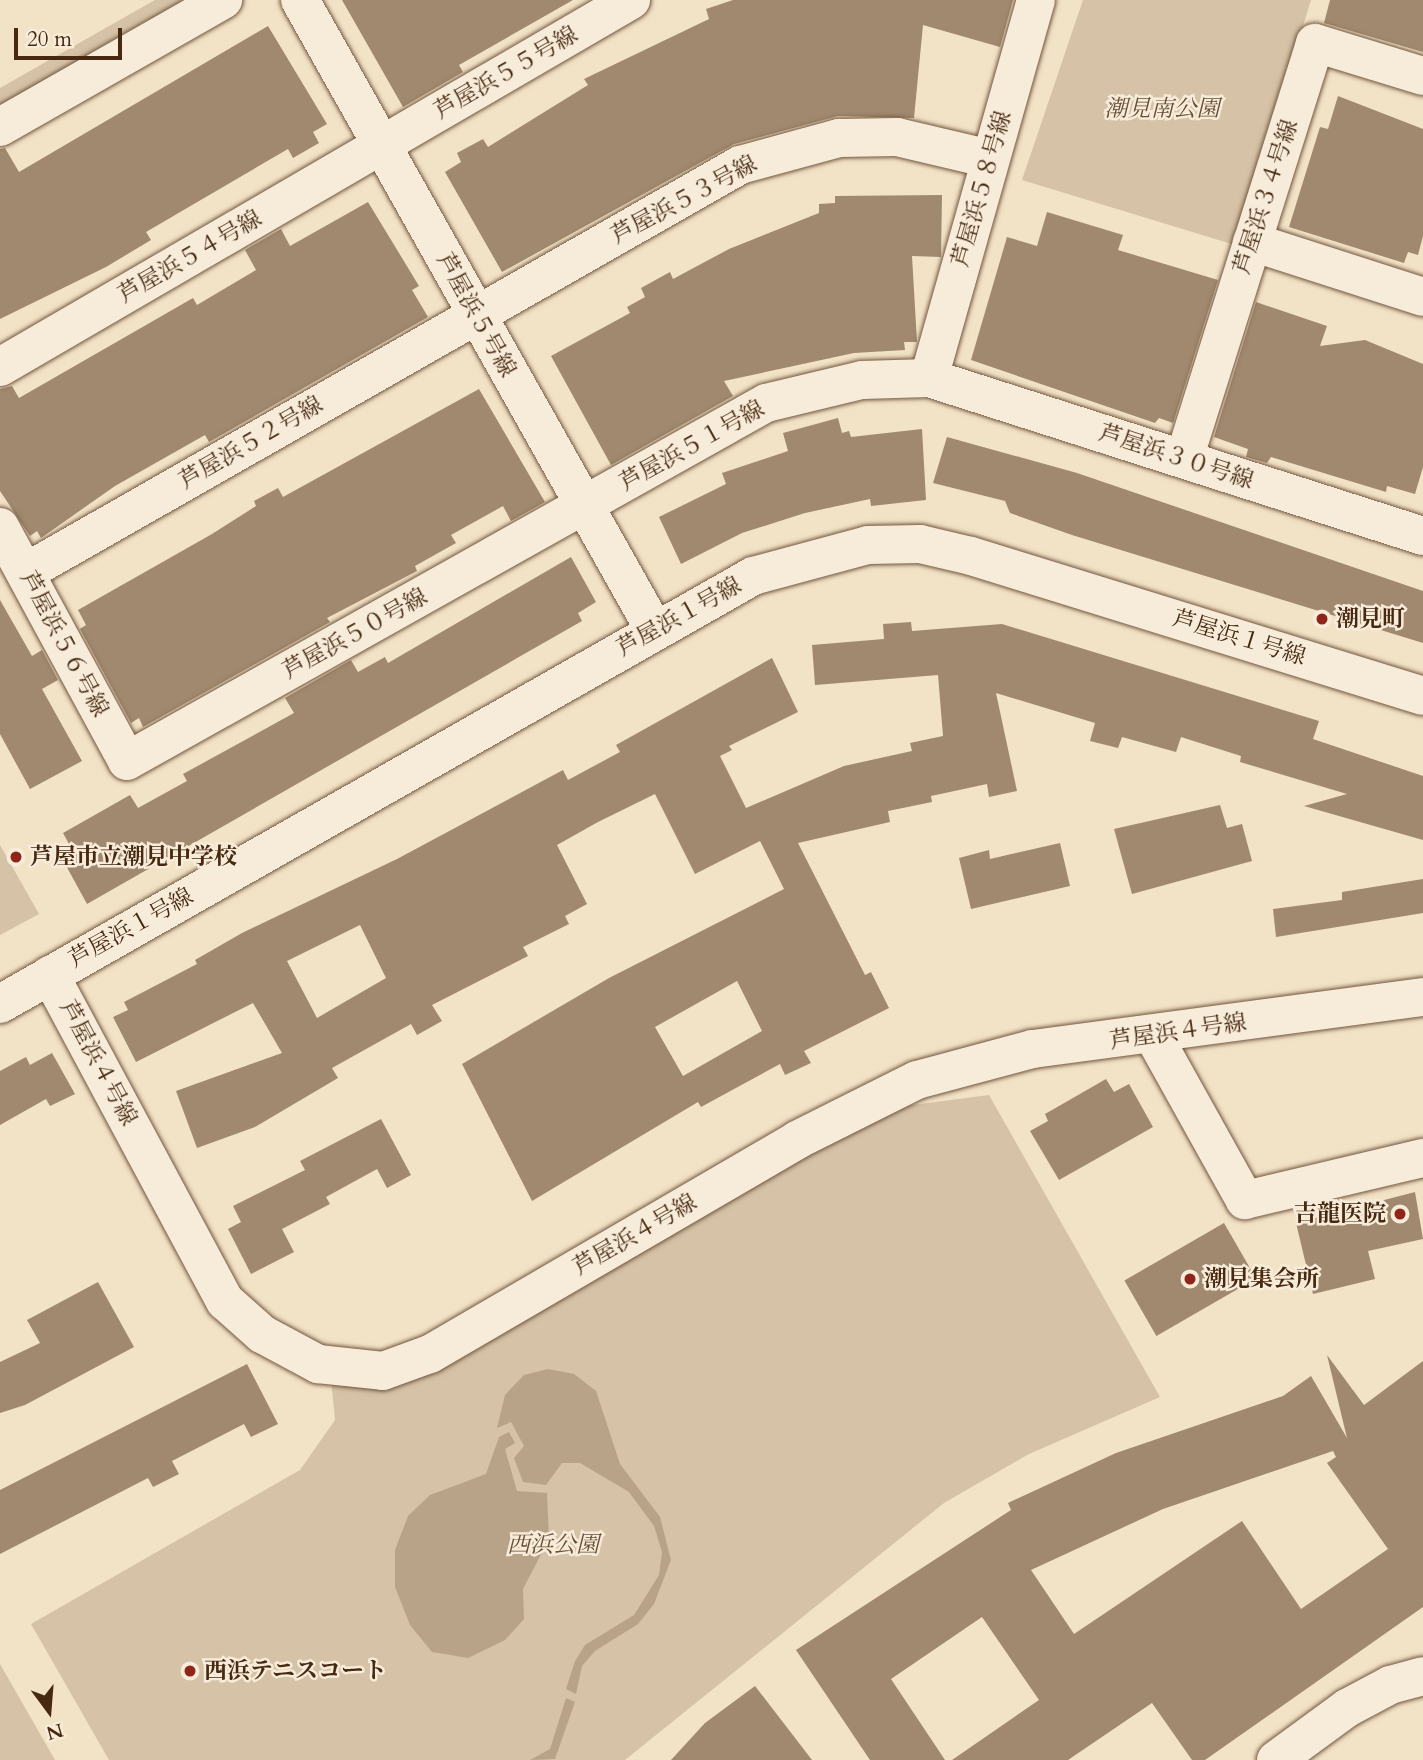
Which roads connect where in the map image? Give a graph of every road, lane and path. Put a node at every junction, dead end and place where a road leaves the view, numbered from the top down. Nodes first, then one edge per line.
1 (223, 0) edge
2 (300, 0) edge
3 (631, 0) edge
4 (1036, 0) edge
5 (1423, 76) edge
6 (0, 127) edge
7 (380, 146) junction
8 (990, 159) junction
9 (1252, 242) junction
10 (1423, 297) edge
11 (477, 316) junction
12 (0, 367) edge
13 (929, 378) junction
14 (1184, 459) junction
15 (583, 507) junction
16 (0, 527) edge
17 (1423, 536) edge
18 (26, 572) junction
19 (654, 629) junction
20 (1423, 696) edge
21 (127, 761) joint
22 (50, 975) junction
23 (1423, 997) edge
24 (0, 1004) edge
25 (1153, 1035) junction
26 (1423, 1158) edge
27 (1423, 1676) edge
28 (1276, 1760) edge

1 - 6 street
2 - 7 street, 芦屋浜５号線
3 - 7 street, 芦屋浜５５号線
4 - 8 street, 芦屋浜５８号線
5 - 9 street, 芦屋浜３４号線
7 - 11 street, 芦屋浜５号線
7 - 12 street, 芦屋浜５４号線
8 - 11 street, 芦屋浜５３号線
8 - 13 street, 芦屋浜５８号線
9 - 10 street
9 - 14 street, 芦屋浜３４号線
11 - 15 street, 芦屋浜５号線
11 - 18 street, 芦屋浜５２号線
13 - 14 street, 芦屋浜３０号線
13 - 15 street, 芦屋浜５１号線
14 - 17 street, 芦屋浜３０号線
15 - 19 street, 芦屋浜５号線
15 - 21 street, 芦屋浜５０号線
16 - 18 street, 芦屋浜５６号線
18 - 21 street, 芦屋浜５６号線
19 - 20 street, 芦屋浜１号線
19 - 22 street, 芦屋浜１号線
22 - 24 street, 芦屋浜１号線
22 - 25 street, 芦屋浜４号線
23 - 25 street, 芦屋浜４号線
25 - 26 street
27 - 28 street

